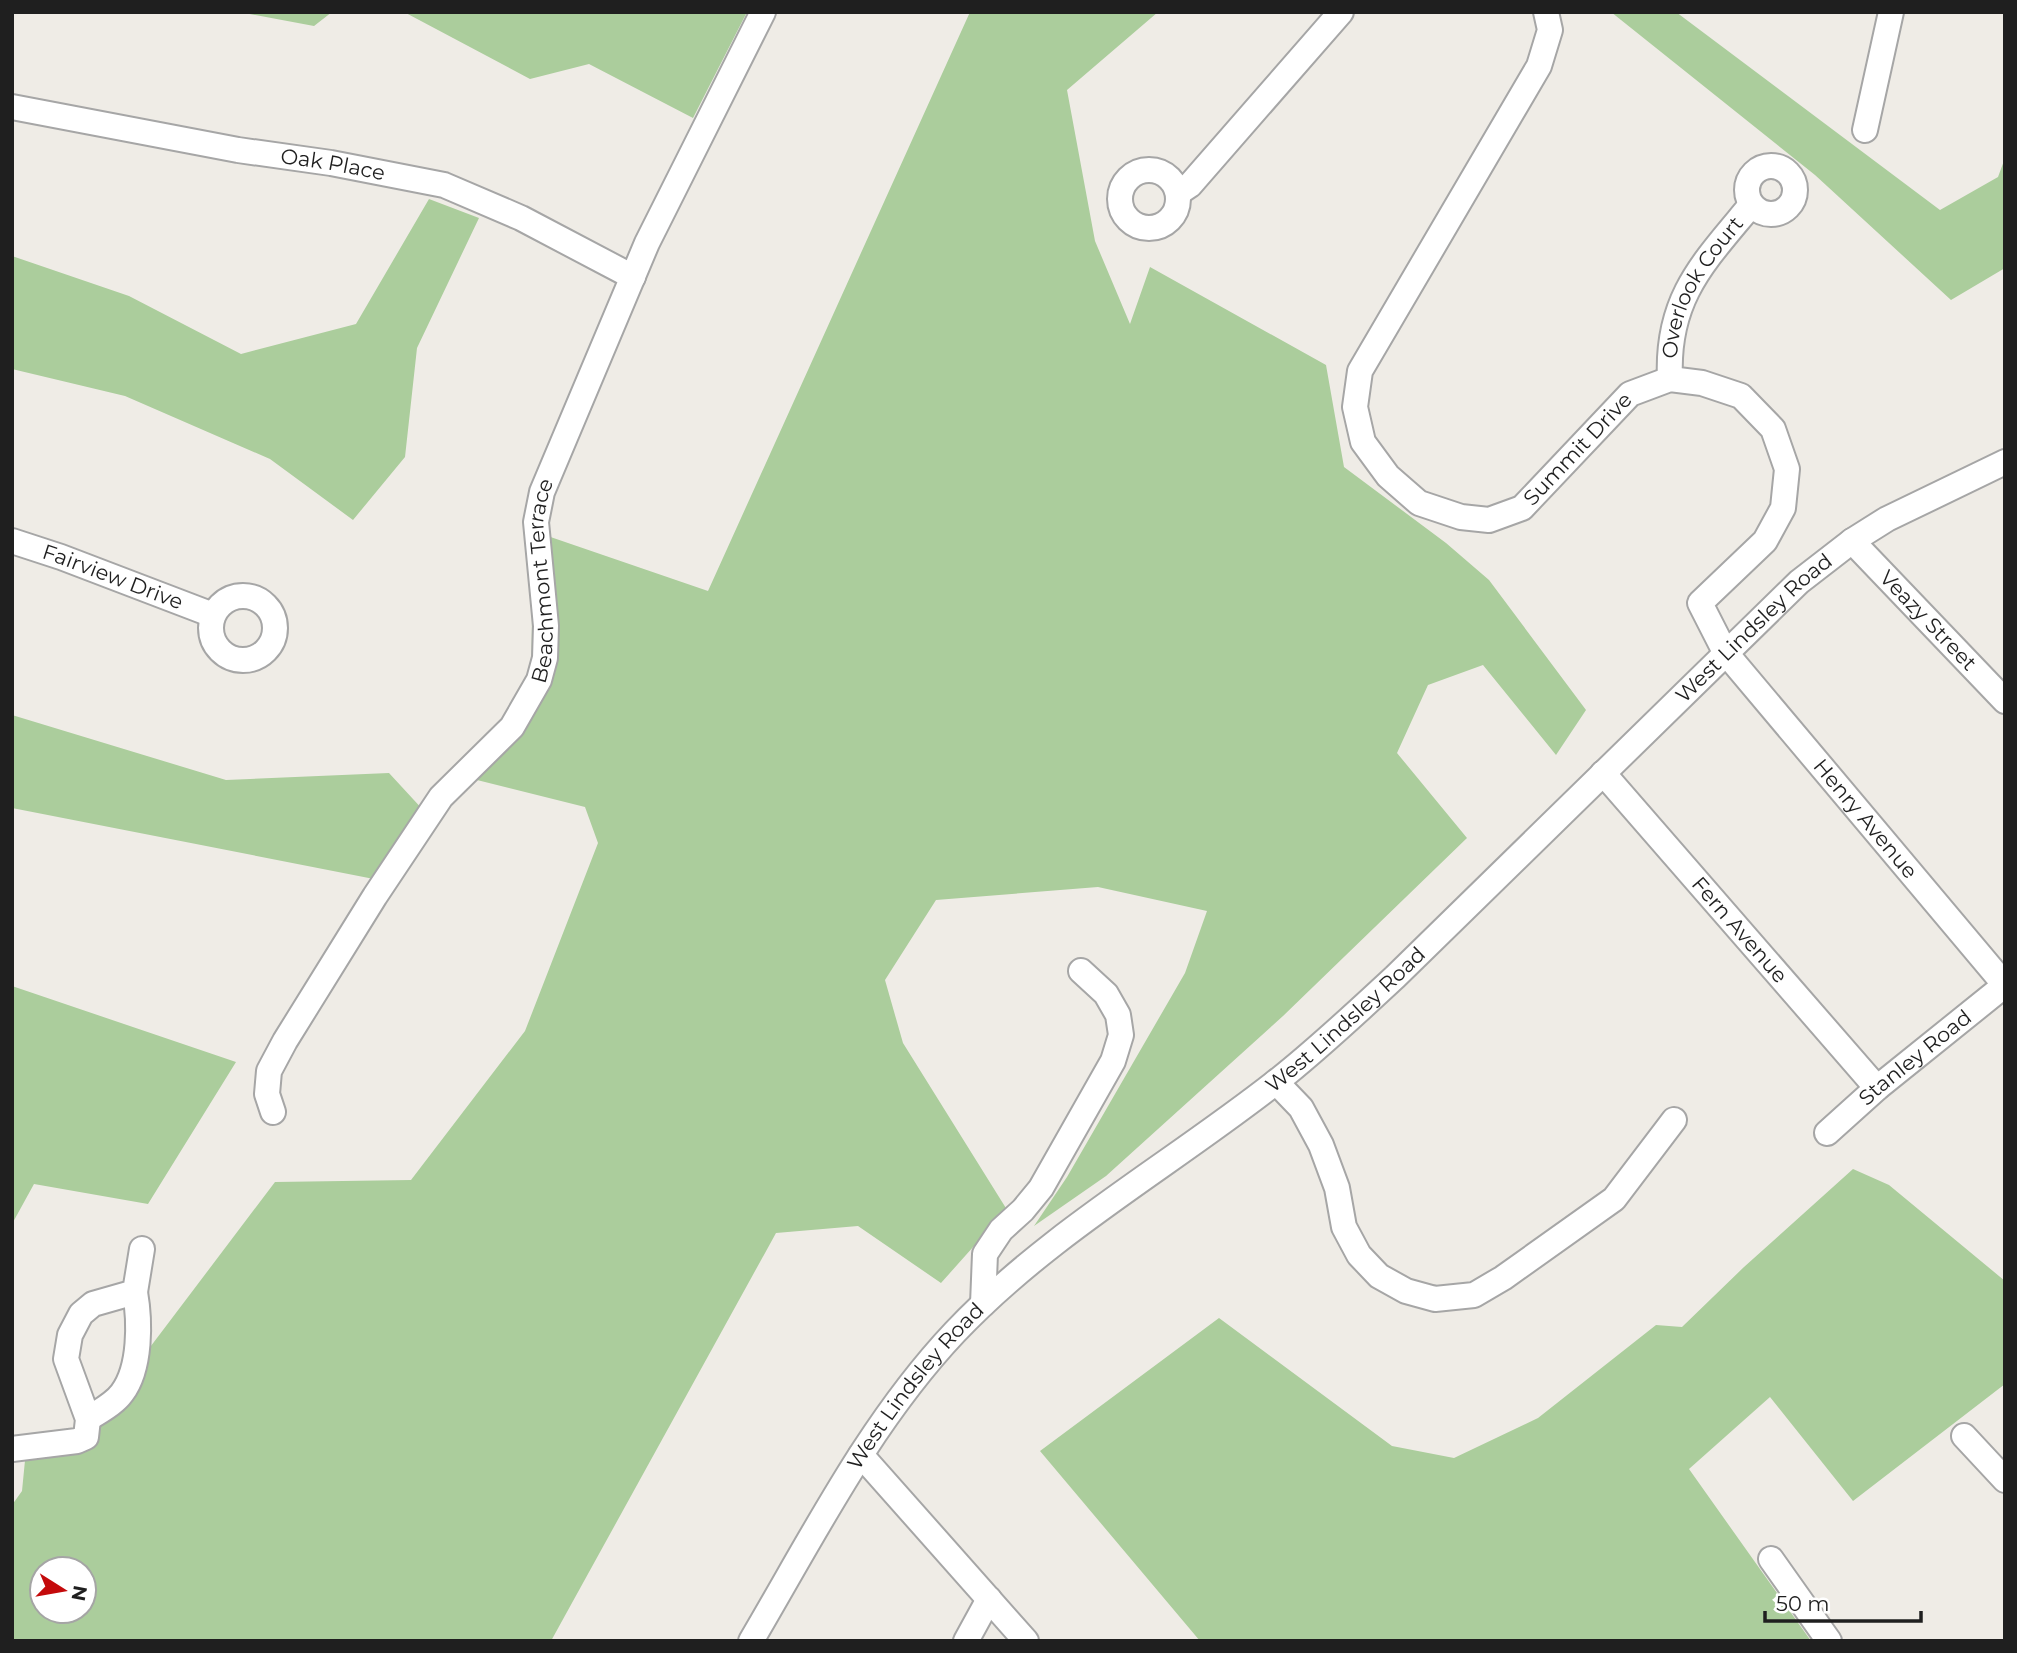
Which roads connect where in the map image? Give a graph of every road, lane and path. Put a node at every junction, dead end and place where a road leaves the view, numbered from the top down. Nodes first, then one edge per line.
1 (763, 12) edge
2 (1341, 12) edge
3 (1546, 12) edge
4 (1891, 12) edge
5 (12, 107) edge
6 (1865, 130) dead end
7 (1178, 193) dead end
8 (1751, 205) dead end
9 (633, 278) junction
10 (1670, 379) junction
11 (2005, 462) edge
12 (12, 541) edge
13 (1852, 541) junction
14 (213, 615) dead end
15 (1725, 653) junction
16 (2005, 701) edge
17 (1603, 773) junction
18 (1081, 971) dead end
19 (2005, 985) edge
20 (1276, 1082) junction
21 (1877, 1088) junction
22 (273, 1112) dead end
23 (1674, 1120) dead end
24 (1827, 1133) dead end
25 (142, 1249) dead end
26 (135, 1292) junction
27 (983, 1304) junction
28 (88, 1419) junction
29 (1965, 1436) dead end
30 (12, 1449) edge
31 (861, 1455) junction
32 (2005, 1480) edge
33 (1771, 1559) dead end
34 (989, 1599) junction
35 (751, 1641) edge
36 (966, 1641) edge
37 (1026, 1641) edge
38 (1829, 1641) edge

1 - 9 street, Beachmont Terrace
2 - 7 street
3 - 10 street, Summit Drive
4 - 6 street
5 - 9 street, Oak Place
8 - 10 street, Overlook Court
9 - 22 street, Beachmont Terrace
10 - 15 street, Summit Drive
11 - 13 street, West Lindsley Road
12 - 14 street, Fairview Drive
13 - 15 street, West Lindsley Road
13 - 16 street, Veazy Street
15 - 17 street, West Lindsley Road
15 - 19 street, Henry Avenue
17 - 20 street, West Lindsley Road
17 - 21 street, Fern Avenue
18 - 27 street
19 - 21 street, Stanley Road
20 - 23 street
20 - 27 street, West Lindsley Road
21 - 24 street, Stanley Road
25 - 26 street
26 - 28 street
26 - 28 street
27 - 31 street, West Lindsley Road
28 - 30 street
29 - 32 street
31 - 34 street
31 - 35 street, West Lindsley Road
33 - 38 street
34 - 36 street
34 - 37 street

